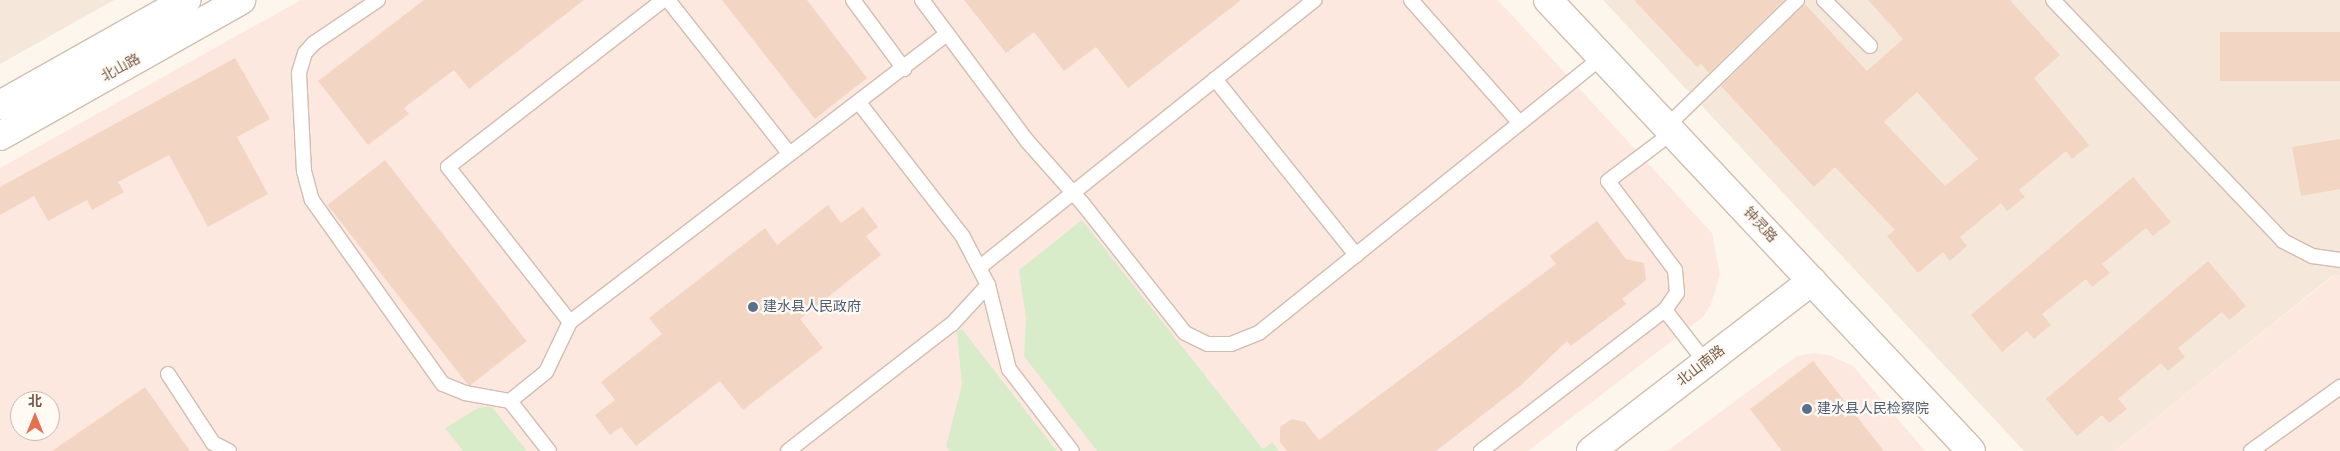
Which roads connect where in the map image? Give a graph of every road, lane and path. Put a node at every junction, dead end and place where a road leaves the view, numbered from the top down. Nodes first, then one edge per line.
1 (186, 0) edge
2 (241, 0) edge
3 (378, 0) edge
4 (663, 0) edge
5 (668, 0) edge
6 (853, 0) edge
7 (922, 0) edge
8 (1314, 0) edge
9 (1411, 0) edge
10 (1548, 0) edge
11 (1797, 0) edge
12 (1824, 0) edge
13 (2054, 0) edge
14 (947, 34) junction
15 (1870, 46) dead end
16 (1602, 57) junction
17 (904, 69) junction
18 (1215, 79) junction
19 (860, 104) junction
20 (0, 105) edge
21 (1520, 123) junction
22 (1670, 129) junction
23 (0, 136) edge
24 (788, 152) junction
25 (1073, 192) junction
26 (1356, 254) junction
27 (2340, 260) edge
28 (980, 267) junction
29 (1812, 280) junction
30 (988, 285) junction
31 (1664, 310) junction
32 (570, 322) junction
33 (1706, 363) junction
34 (168, 374) dead end
35 (2340, 387) edge
36 (510, 401) junction
37 (229, 451) edge
38 (549, 451) edge
39 (788, 451) edge
40 (1072, 451) edge
41 (1481, 451) edge
42 (1591, 451) edge
43 (1972, 451) edge
44 (2251, 451) edge

1 - 20 street, 北山路
2 - 23 street, 北山路
3 - 36 lane
4 - 32 lane
5 - 24 lane
6 - 17 lane
7 - 14 lane
8 - 18 lane
9 - 21 lane
10 - 16 street, 钟灵路
11 - 22 lane
12 - 15 lane
13 - 27 lane
14 - 17 lane
14 - 25 lane
16 - 21 lane
16 - 22 street, 钟灵路
17 - 19 lane
18 - 25 lane
18 - 26 lane
19 - 24 lane
19 - 28 lane
21 - 26 lane
22 - 29 street, 钟灵路
22 - 31 lane
24 - 32 lane
25 - 26 lane
25 - 28 lane
28 - 30 lane
29 - 33 street, 北山南路
29 - 43 street, 钟灵路
30 - 39 lane
30 - 40 lane
31 - 33 lane
31 - 41 lane
32 - 36 lane
33 - 42 street, 北山南路
34 - 37 lane
35 - 44 lane
36 - 38 lane

